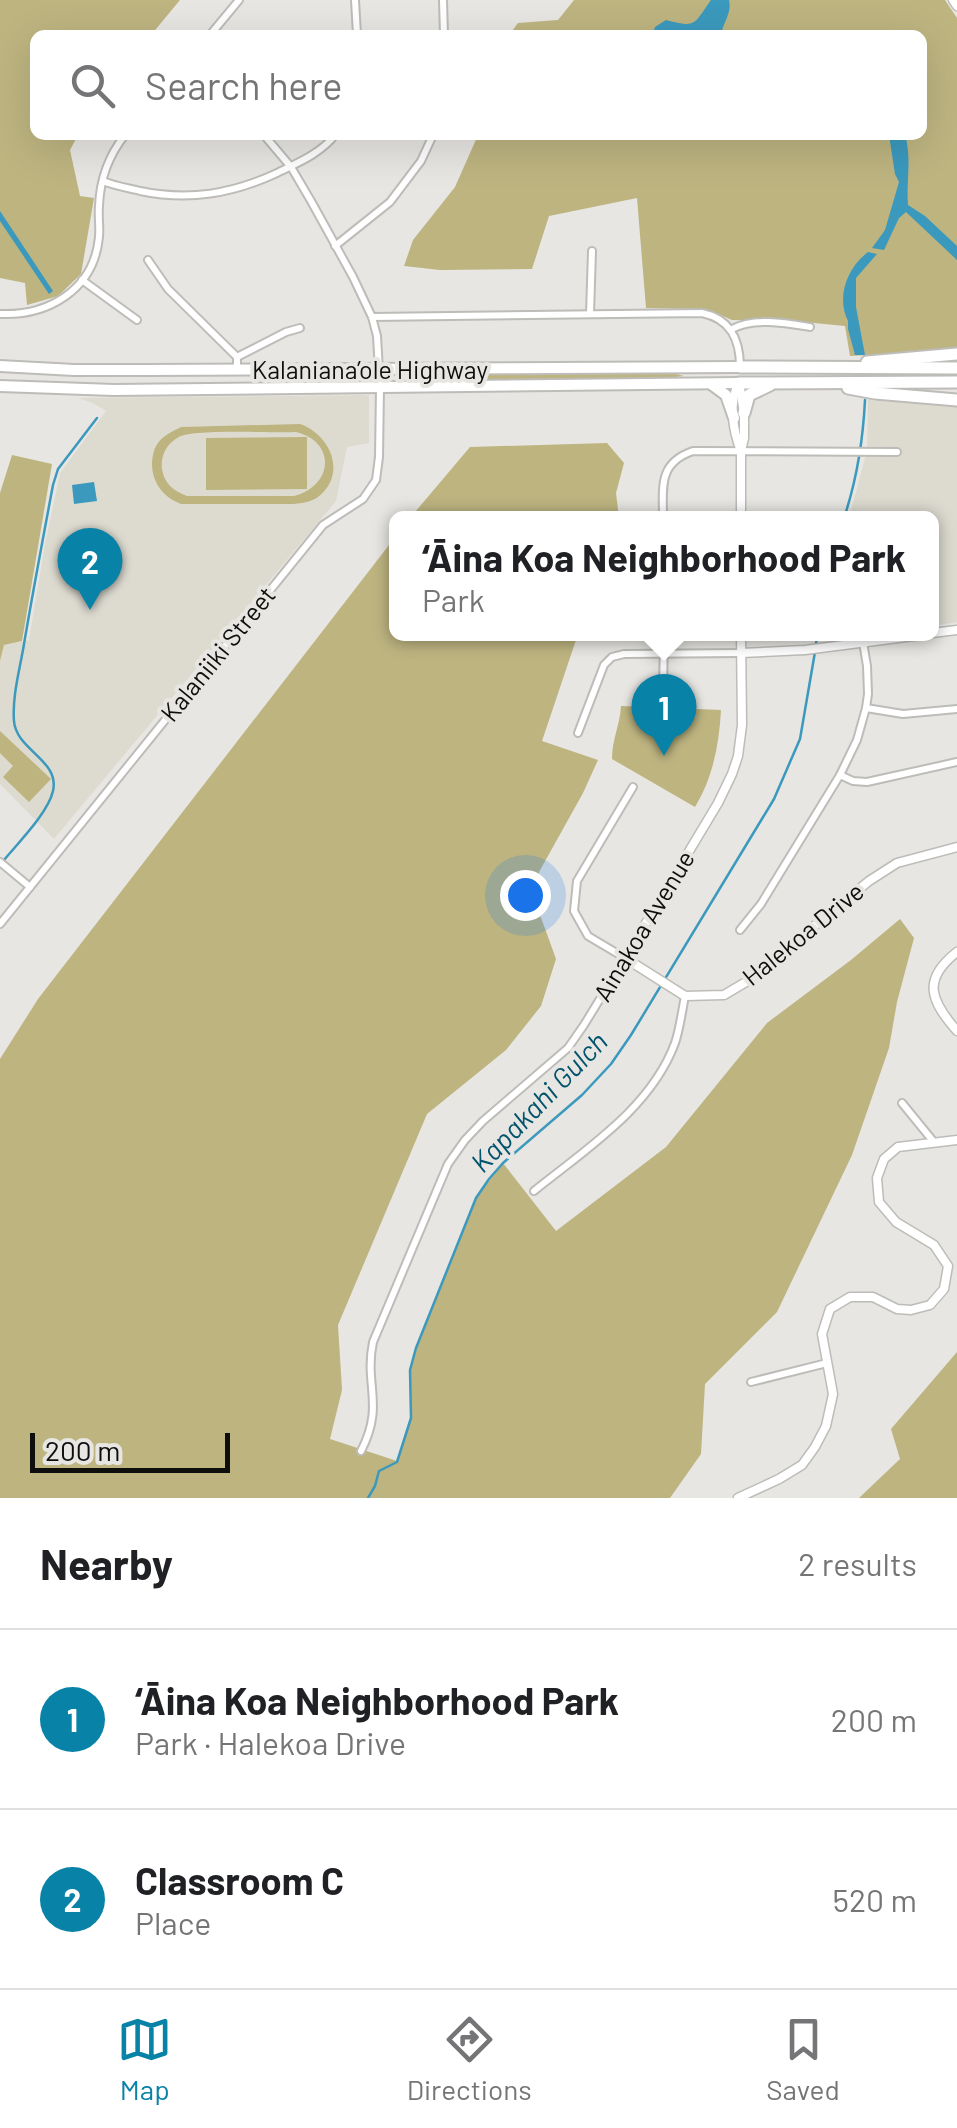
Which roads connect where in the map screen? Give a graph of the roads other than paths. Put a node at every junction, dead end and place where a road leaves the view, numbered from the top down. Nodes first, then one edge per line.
1 (239, 0) edge
2 (355, 0) edge
3 (442, 0) edge
4 (214, 30) edge
5 (357, 30) edge
6 (444, 30) edge
7 (122, 140) edge
8 (268, 140) edge
9 (329, 140) edge
10 (431, 140) edge
11 (292, 167) junction
12 (103, 181) junction
13 (335, 246) junction
14 (592, 250) dead end
15 (148, 260) dead end
16 (82, 280) junction
17 (0, 314) edge
18 (590, 314) junction
19 (372, 317) junction
20 (137, 320) dead end
21 (810, 327) dead end
22 (300, 328) dead end
23 (732, 330) junction
24 (957, 354) edge
25 (238, 357) junction
26 (0, 366) edge
27 (681, 368) junction
28 (740, 368) junction
29 (800, 368) junction
30 (957, 368) edge
31 (237, 370) junction
32 (380, 371) junction
33 (957, 382) edge
34 (739, 383) junction
35 (779, 383) junction
36 (825, 383) junction
37 (712, 384) junction
38 (0, 386) edge
39 (380, 388) junction
40 (957, 400) edge
41 (739, 415) junction
42 (741, 451) junction
43 (898, 452) dead end
44 (663, 511) edge
45 (740, 511) edge
46 (664, 641) edge
47 (741, 641) edge
48 (870, 641) edge
49 (863, 642) junction
50 (741, 653) junction
51 (664, 654) junction
52 (664, 695) dead end
53 (866, 708) junction
54 (957, 709) edge
55 (578, 733) dead end
56 (957, 762) edge
57 (840, 775) junction
58 (633, 787) dead end
59 (957, 846) edge
60 (0, 862) edge
61 (30, 887) junction
62 (0, 924) edge
63 (740, 930) dead end
64 (957, 952) edge
65 (625, 958) junction
66 (685, 996) junction
67 (957, 1031) edge
68 (902, 1102) dead end
69 (957, 1140) edge
70 (933, 1141) junction
71 (534, 1192) dead end
72 (828, 1362) junction
73 (751, 1382) dead end
74 (361, 1451) dead end
75 (738, 1498) edge

1 - 4 street
2 - 5 street
3 - 6 street
7 - 12 street
8 - 11 street, Kalaniiki Street
9 - 11 street
10 - 13 street
11 - 12 street
11 - 13 street, Kalaniiki Street
12 - 16 street
13 - 19 street, Kalaniiki Street
14 - 18 street
15 - 25 street
16 - 17 street
16 - 20 street
18 - 19 street
18 - 23 street
19 - 32 street, Kalaniiki Street
21 - 23 street
22 - 25 street
23 - 28 street
24 - 29 highway
25 - 31 street
26 - 31 highway, Kalaniana’ole Highway
27 - 28 highway, Kalaniana’ole Highway
27 - 32 highway, Kalaniana’ole Highway
27 - 37 highway
28 - 29 highway
28 - 34 street
29 - 30 highway
31 - 32 highway, Kalaniana’ole Highway
32 - 39 street, Kalaniiki Street
33 - 36 highway
34 - 35 highway
34 - 37 highway, Kalaniana’ole Highway
34 - 41 street
35 - 36 highway
35 - 41 highway
36 - 40 highway
37 - 39 highway, Kalaniana’ole Highway
37 - 41 highway
38 - 39 highway, Kalaniana’ole Highway
39 - 61 street, Kalaniiki Street
41 - 42 street
42 - 43 street
42 - 44 street
42 - 45 street
46 - 51 street
47 - 50 street, Ainakoa Avenue
48 - 49 street
49 - 50 street
49 - 53 street
50 - 51 street
50 - 65 street, Ainakoa Avenue
51 - 52 street
51 - 55 street
53 - 54 street
53 - 57 street
56 - 57 street
57 - 63 street
58 - 65 street
59 - 66 street, Halekoa Drive
60 - 61 street
61 - 62 street, Kalaniiki Street
64 - 67 street
65 - 66 street
65 - 74 street, Ainakoa Avenue
66 - 71 street
68 - 70 street
69 - 70 street
70 - 72 street
72 - 73 street
72 - 75 street

